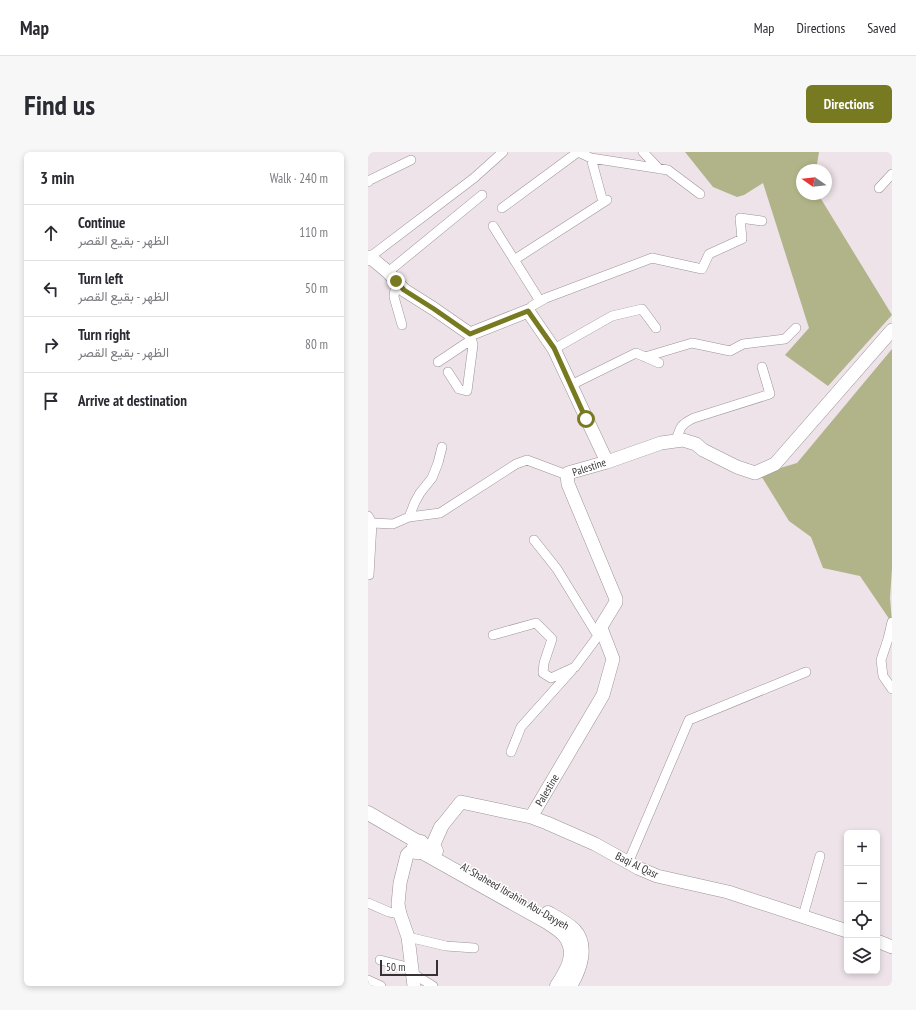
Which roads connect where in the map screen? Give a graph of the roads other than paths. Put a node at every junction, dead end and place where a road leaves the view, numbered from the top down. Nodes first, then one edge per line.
1 (503, 152) edge
2 (578, 152) edge
3 (643, 152) edge
4 (591, 158) junction
5 (411, 160) dead end
6 (659, 168) junction
7 (892, 174) edge
8 (368, 182) edge
9 (879, 188) dead end
10 (700, 194) dead end
11 (482, 195) dead end
12 (502, 208) dead end
13 (762, 221) dead end
14 (493, 226) dead end
15 (369, 258) edge
16 (514, 260) junction
17 (392, 276) junction
18 (540, 301) junction
19 (528, 311) junction
20 (402, 325) dead end
21 (656, 328) dead end
22 (796, 328) dead end
23 (892, 330) edge
24 (470, 337) junction
25 (554, 348) junction
26 (646, 357) junction
27 (438, 362) dead end
28 (659, 363) dead end
29 (762, 367) dead end
30 (448, 372) dead end
31 (571, 385) junction
32 (676, 441) junction
33 (442, 447) dead end
34 (607, 462) junction
35 (567, 476) junction
36 (409, 518) junction
37 (370, 519) edge
38 (534, 540) dead end
39 (369, 575) dead end
40 (892, 622) edge
41 (600, 633) junction
42 (493, 635) dead end
43 (575, 667) junction
44 (806, 672) dead end
45 (892, 689) edge
46 (511, 752) dead end
47 (368, 813) edge
48 (531, 816) junction
49 (368, 822) edge
50 (441, 827) joint
51 (422, 847) junction
52 (820, 856) dead end
53 (628, 863) junction
54 (368, 903) edge
55 (400, 914) junction
56 (803, 916) junction
57 (844, 930) edge
58 (408, 937) junction
59 (880, 942) edge
60 (892, 947) edge
61 (474, 948) dead end
62 (380, 960) dead end
63 (411, 970) junction
64 (368, 980) edge
65 (381, 986) edge
66 (414, 986) edge
67 (433, 986) edge
68 (557, 986) edge
69 (570, 986) edge

1 - 15 street
2 - 4 street
2 - 12 street
3 - 6 street
4 - 6 street
4 - 16 street
5 - 8 street
6 - 10 street
7 - 9 street
11 - 17 street
13 - 18 street
14 - 16 street
15 - 17 main road
16 - 18 street
17 - 20 street
17 - 24 main road
18 - 19 street
19 - 24 main road
19 - 25 main road
21 - 25 street
22 - 26 street
23 - 32 main road, Palestine
24 - 27 street
24 - 30 street
25 - 31 main road
26 - 28 street
26 - 31 street
29 - 32 street
31 - 34 main road
32 - 34 main road, Palestine
33 - 36 street
34 - 35 main road, Palestine
35 - 36 street
35 - 41 main road, Palestine
36 - 37 street
37 - 39 street
38 - 41 street
40 - 45 street
41 - 43 street
41 - 48 main road, Palestine
42 - 43 street
43 - 46 street
44 - 53 street
47 - 51 main road, Al-Shaheed Ibrahim Abu-Dayyeh
48 - 50 main road, Baqi Al Qasr
48 - 53 main road, Baqi Al Qasr
49 - 51 main road, Al-Shaheed Ibrahim Abu-Dayyeh
50 - 51 main road
51 - 55 main road
51 - 68 main road, Al-Shaheed Ibrahim Abu-Dayyeh
51 - 69 main road, Al-Shaheed Ibrahim Abu-Dayyeh
52 - 56 street
53 - 56 main road, Baqi Al Qasr
54 - 55 street
55 - 58 main road
56 - 57 main road, Baqi Al Qasr
58 - 61 street
58 - 63 main road
59 - 60 main road
62 - 63 street
63 - 66 main road
63 - 67 street
64 - 65 street

